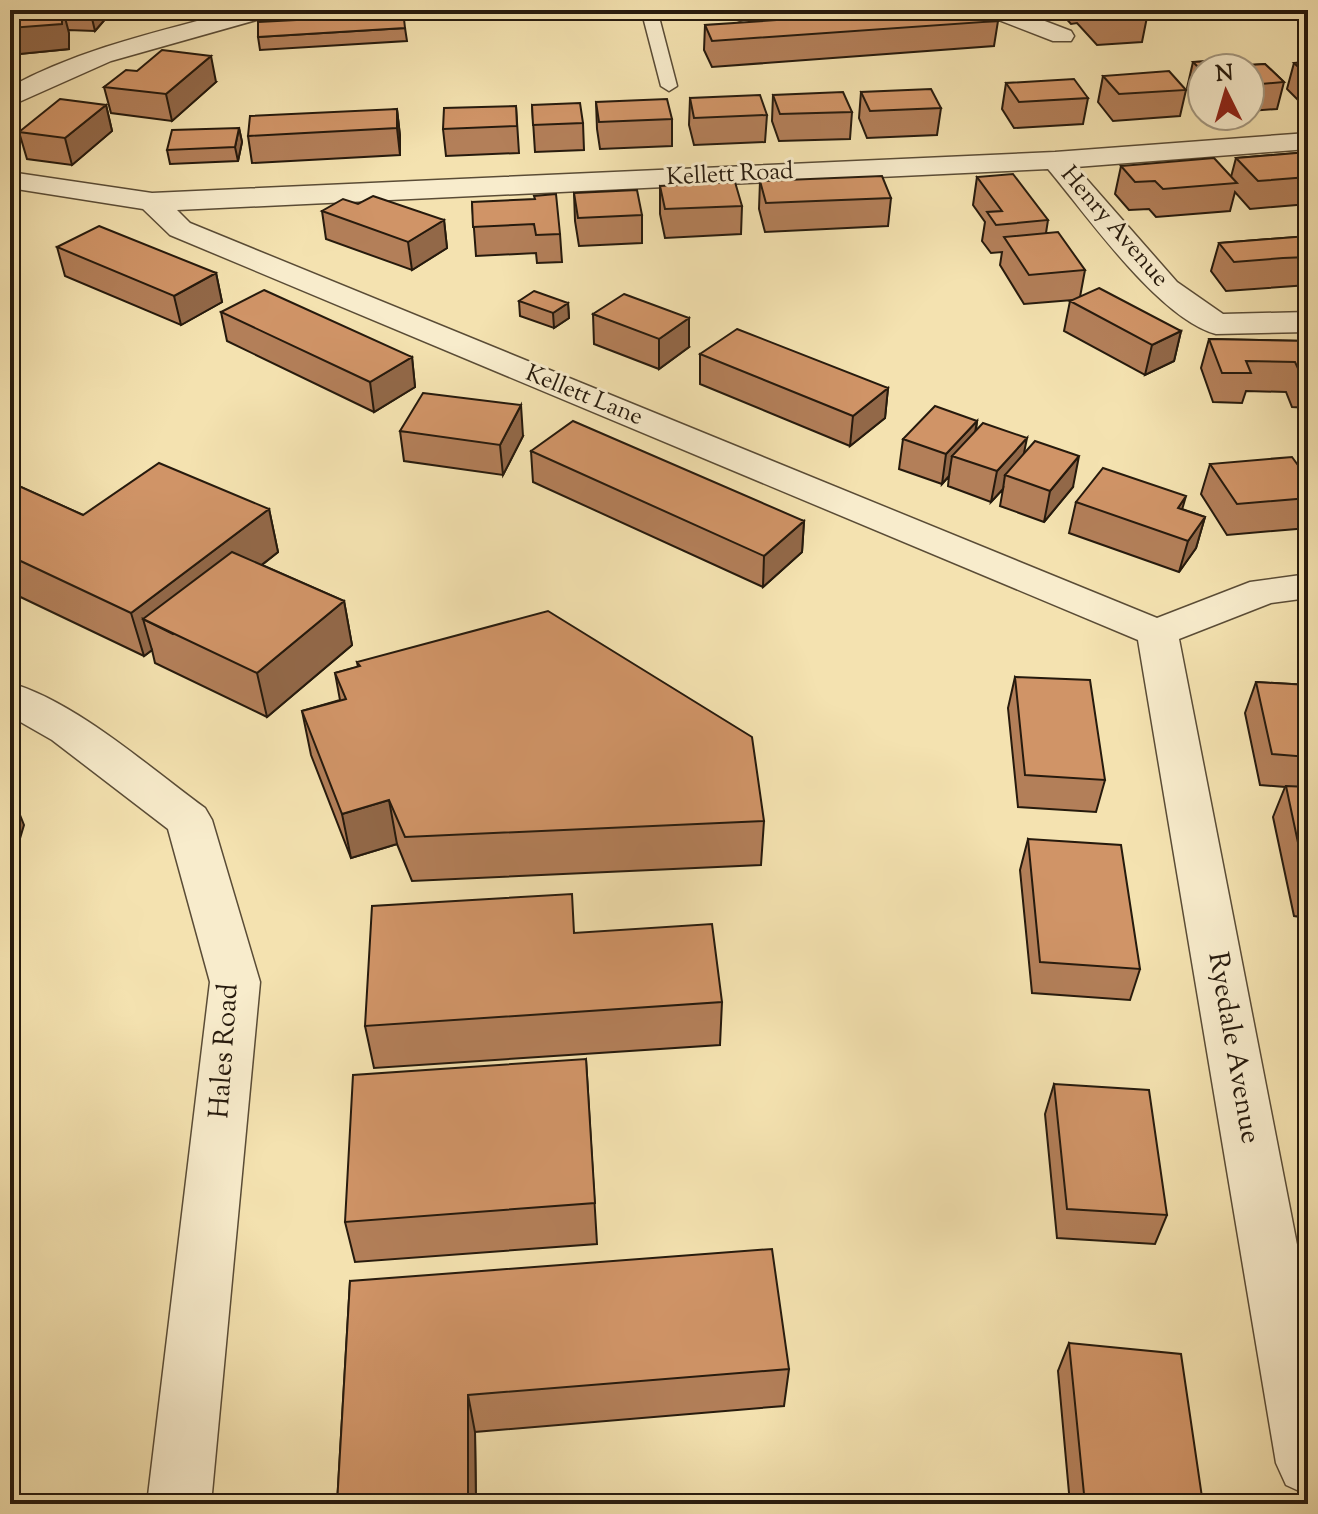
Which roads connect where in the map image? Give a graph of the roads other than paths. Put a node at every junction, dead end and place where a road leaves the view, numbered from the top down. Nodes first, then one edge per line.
1 (266, 10) edge
2 (729, 10) edge
3 (737, 10) edge
4 (987, 10) edge
5 (994, 10) edge
6 (971, 11) edge
7 (860, 17) edge
8 (1062, 36) dead end
9 (669, 86) dead end
10 (10, 98) edge
11 (1308, 141) edge
12 (1055, 160) junction
13 (10, 180) edge
14 (152, 202) junction
15 (1308, 322) edge
16 (1308, 586) edge
17 (1157, 633) junction
18 (10, 697) edge
19 (1308, 1463) edge
20 (179, 1504) edge

1 - 10 street
2 - 9 lane
3 - 7 street
4 - 6 street
5 - 8 street
11 - 12 street, Kellett Road
12 - 14 street, Kellett Road
12 - 15 street, Henry Avenue
13 - 14 street
14 - 17 street, Kellett Lane
16 - 17 street
17 - 19 street, Ryedale Avenue
18 - 20 street, Hales Road

